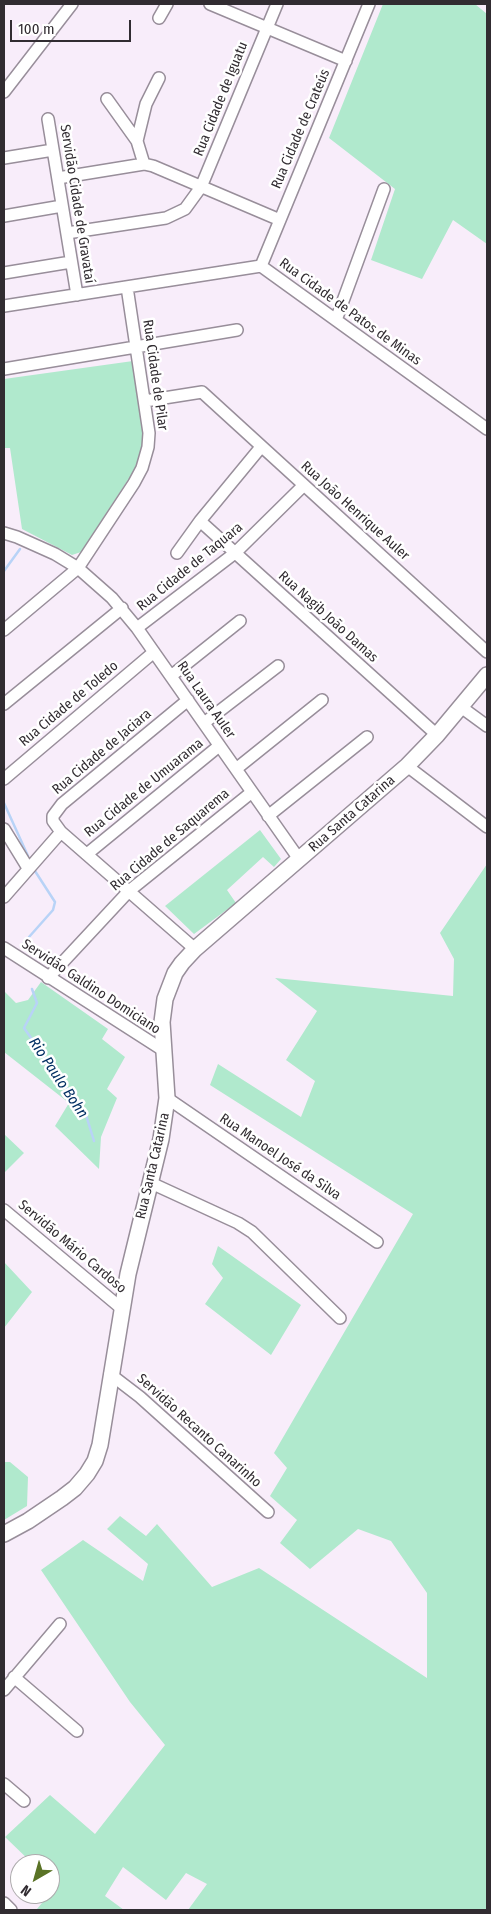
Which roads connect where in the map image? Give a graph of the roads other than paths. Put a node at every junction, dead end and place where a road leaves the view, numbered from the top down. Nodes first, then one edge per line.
1 (72, 4) edge
2 (167, 4) edge
3 (210, 4) edge
4 (277, 4) edge
5 (369, 4) edge
6 (159, 18) dead end
7 (267, 28) junction
8 (346, 61) junction
9 (159, 78) dead end
10 (4, 92) edge
11 (107, 100) dead end
12 (48, 119) dead end
13 (137, 141) junction
14 (53, 150) junction
15 (4, 158) edge
16 (144, 164) junction
17 (58, 178) junction
18 (201, 187) junction
19 (384, 189) dead end
20 (62, 206) junction
21 (4, 216) edge
22 (280, 220) junction
23 (67, 233) junction
24 (71, 262) junction
25 (261, 266) junction
26 (4, 273) edge
27 (127, 287) junction
28 (76, 294) junction
29 (4, 306) edge
30 (336, 320) junction
31 (237, 330) dead end
32 (137, 347) junction
33 (4, 369) edge
34 (145, 401) junction
35 (487, 430) edge
36 (261, 447) junction
37 (304, 485) junction
38 (200, 521) junction
39 (4, 533) edge
40 (177, 553) dead end
41 (235, 553) junction
42 (78, 568) junction
43 (122, 608) junction
44 (240, 620) dead end
45 (137, 628) junction
46 (4, 630) edge
47 (154, 652) junction
48 (487, 652) edge
49 (278, 666) dead end
50 (487, 675) edge
51 (171, 676) junction
52 (188, 700) junction
53 (322, 700) dead end
54 (4, 704) edge
55 (461, 707) junction
56 (204, 723) junction
57 (487, 726) edge
58 (437, 735) junction
59 (367, 737) dead end
60 (219, 746) junction
61 (407, 766) junction
62 (236, 769) junction
63 (4, 779) edge
64 (252, 792) junction
65 (268, 816) junction
66 (487, 827) edge
67 (4, 829) edge
68 (61, 832) junction
69 (87, 854) junction
70 (299, 859) junction
71 (28, 868) junction
72 (129, 891) junction
73 (4, 897) edge
74 (4, 948) edge
75 (195, 949) junction
76 (48, 978) junction
77 (163, 1050) junction
78 (167, 1098) junction
79 (151, 1183) junction
80 (4, 1210) edge
81 (377, 1242) dead end
82 (121, 1308) junction
83 (340, 1318) dead end
84 (110, 1374) junction
85 (268, 1512) dead end
86 (4, 1534) edge
87 (60, 1624) dead end
88 (14, 1677) junction
89 (4, 1690) edge
90 (77, 1731) dead end
91 (4, 1784) edge
92 (24, 1801) dead end
93 (4, 1904) edge
94 (11, 1910) edge

1 - 10 street
2 - 6 street
3 - 7 street
4 - 7 street, Rua Cidade de Iguatu
5 - 8 street, Rua Cidade de Crateús
7 - 8 street
7 - 18 street, Rua Cidade de Iguatu
8 - 22 street, Rua Cidade de Crateús
9 - 13 street
11 - 13 street
12 - 14 street, Servidão Cidade de Gravataí
13 - 16 street
14 - 15 street
14 - 17 street, Servidão Cidade de Gravataí
16 - 17 street
16 - 18 street
17 - 20 street, Servidão Cidade de Gravataí
18 - 22 street
18 - 23 street, Rua Cidade de Iguatu
19 - 30 street
20 - 21 street
20 - 23 street, Servidão Cidade de Gravataí
22 - 25 street, Rua Cidade de Crateús
23 - 24 street, Servidão Cidade de Gravataí
24 - 26 street
24 - 28 street, Servidão Cidade de Gravataí
25 - 27 street, Rua Cidade de Patos de Minas
25 - 30 street, Rua Cidade de Patos de Minas
27 - 28 street, Rua Cidade de Patos de Minas
27 - 32 street, Rua Cidade de Pilar
28 - 29 street, Rua Cidade de Patos de Minas
30 - 35 street, Rua Cidade de Patos de Minas
31 - 32 street
32 - 33 street
32 - 34 street, Rua Cidade de Pilar
34 - 36 street, Rua João Henrique Auler
34 - 42 street, Rua Cidade de Pilar
36 - 37 street, Rua João Henrique Auler
36 - 38 street
37 - 41 street, Rua Cidade de Taquara
37 - 48 street, Rua João Henrique Auler
38 - 40 street
38 - 41 street, Rua Nagib João Damas
39 - 42 street, Rua Laura Auler
41 - 45 street, Rua Cidade de Taquara
41 - 58 street, Rua Nagib João Damas
42 - 43 street, Rua Laura Auler
42 - 46 street, Rua Cidade de Pilar
43 - 45 street, Rua Laura Auler
43 - 54 street
44 - 51 street
45 - 47 street, Rua Laura Auler
47 - 51 street, Rua Laura Auler
47 - 63 street, Rua Cidade de Toledo
49 - 56 street
50 - 55 main road, Rua Santa Catarina
51 - 52 street, Rua Laura Auler
52 - 56 street, Rua Laura Auler
52 - 68 street, Rua Cidade de Jaciara
53 - 62 street
55 - 57 street
55 - 58 main road, Rua Santa Catarina
56 - 60 street, Rua Laura Auler
58 - 61 main road, Rua Santa Catarina
59 - 65 street
60 - 62 street, Rua Laura Auler
60 - 69 street, Rua Cidade de Umuarama
61 - 66 street
61 - 70 main road, Rua Santa Catarina
62 - 64 street, Rua Laura Auler
64 - 65 street, Rua Laura Auler
64 - 72 street, Rua Cidade de Saquarema
65 - 70 street, Rua Laura Auler
67 - 71 street
68 - 69 street
68 - 71 street
69 - 72 street
70 - 75 main road, Rua Santa Catarina
71 - 73 street
72 - 75 street
72 - 76 street, Rua Cidade de Saquarema
74 - 76 street, Servidão Galdino Domiciano
75 - 77 main road, Rua Santa Catarina
76 - 77 street, Servidão Galdino Domiciano
77 - 78 main road, Rua Santa Catarina
78 - 79 main road, Rua Santa Catarina
78 - 81 street, Rua Manoel José da Silva
79 - 82 main road, Rua Santa Catarina
79 - 83 street
80 - 82 street, Servidão Mário Cardoso
82 - 84 main road, Rua Santa Catarina
84 - 85 street, Servidão Recanto Canarinho
84 - 86 main road, Rua Santa Catarina
87 - 88 street
88 - 89 street
88 - 90 street
91 - 92 street
93 - 94 street

